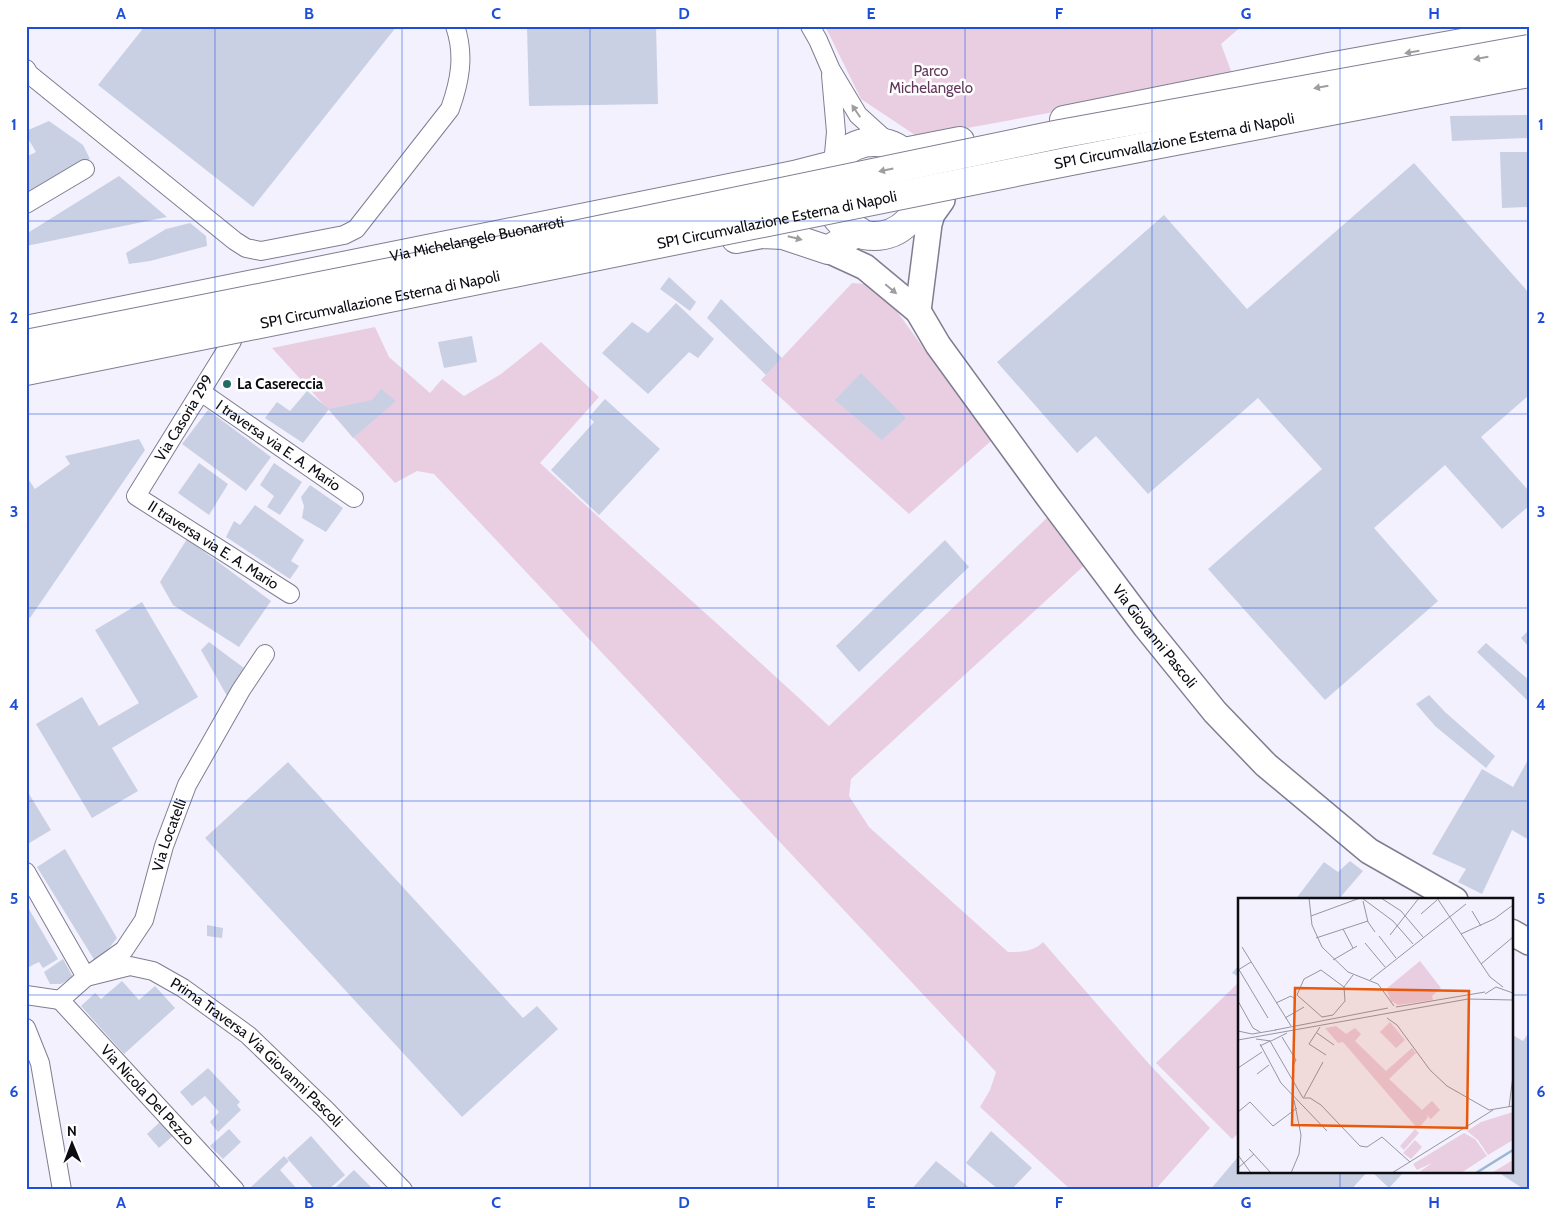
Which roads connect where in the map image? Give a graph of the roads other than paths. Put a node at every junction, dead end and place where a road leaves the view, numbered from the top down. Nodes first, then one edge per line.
1 (455, 26) edge
2 (810, 26) edge
3 (1529, 31) edge
4 (1529, 49) edge
5 (26, 69) edge
6 (831, 70) junction
7 (1529, 73) edge
8 (1529, 85) edge
9 (897, 148) junction
10 (833, 165) junction
11 (85, 169) dead end
12 (26, 204) edge
13 (926, 206) junction
14 (859, 231) junction
15 (828, 250) junction
16 (865, 267) junction
17 (918, 311) junction
18 (26, 330) edge
19 (232, 341) junction
20 (26, 344) edge
21 (26, 371) edge
22 (26, 383) edge
23 (201, 392) junction
24 (136, 496) joint
25 (354, 498) dead end
26 (290, 594) dead end
27 (265, 654) dead end
28 (26, 872) edge
29 (1452, 898) edge
30 (1512, 933) edge
31 (1529, 942) edge
32 (86, 977) junction
33 (26, 995) edge
34 (60, 1000) junction
35 (26, 1028) edge
36 (33, 1068) edge
37 (62, 1190) edge
38 (235, 1190) edge
39 (403, 1190) edge

1 - 5 street
2 - 6 street
3 -> 9 main road
4 -> 20 main road, SP1 Circumvallazione Esterna di Napoli, bridge
9 -> 6 street
6 - 10 street
7 - 21 main road, SP1 Circumvallazione Esterna di Napoli, bridge
8 - 13 main road
9 - 10 main road
9 - 13 main road
10 - 14 main road
10 - 18 main road, Via Michelangelo Buonarroti
11 - 12 street
13 - 14 main road
13 - 17 street
14 - 15 main road
14 - 16 street
15 - 16 street, Via Giovanni Pascoli
19 -> 15 main road
16 -> 17 street, Via Giovanni Pascoli
17 - 29 street, Via Giovanni Pascoli
19 - 22 main road
19 - 23 street, Via Casoria 299
23 - 24 street, Via Casoria 299
23 - 25 street, I traversa via E. A. Mario
24 - 26 street, II traversa via E. A. Mario
27 - 32 street, Via Locatelli
28 - 32 street
30 - 31 street
32 - 34 street, Via Locatelli
32 - 39 street, Prima Traversa Via Giovanni Pascoli
33 - 34 street
34 - 38 street, Via Nicola Del Pezzo
35 - 36 street
36 - 37 street

